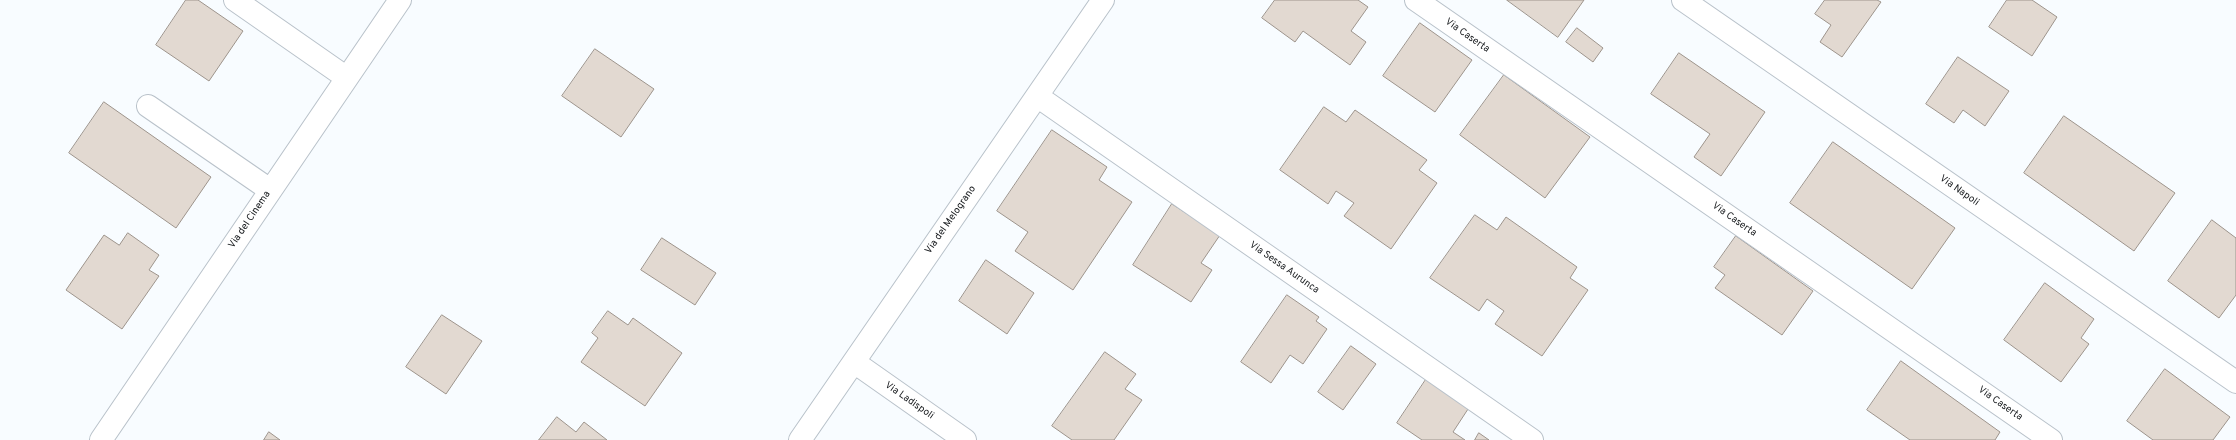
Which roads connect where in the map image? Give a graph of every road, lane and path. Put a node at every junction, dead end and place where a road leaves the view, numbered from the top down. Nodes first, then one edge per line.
1 (235, 0) edge
2 (400, 0) edge
3 (1103, 0) edge
4 (1416, 0) edge
5 (1683, 0) edge
6 (347, 78) junction
7 (1036, 96) junction
8 (148, 106) dead end
9 (270, 190) junction
10 (854, 362) junction
11 (2236, 382) edge
12 (101, 440) edge
13 (800, 440) edge
14 (965, 440) edge
15 (1532, 440) edge
16 (2051, 440) edge

1 - 6 street
2 - 6 street, Via del Cinema
3 - 7 street, Via del Melograno
4 - 16 street, Via Caserta
5 - 11 street, Via Napoli
6 - 9 street, Via del Cinema
7 - 10 street, Via del Melograno
7 - 15 street, Via Sessa Aurunca
8 - 9 street
9 - 12 street, Via del Cinema
10 - 13 street, Via del Melograno
10 - 14 street, Via Ladispoli

